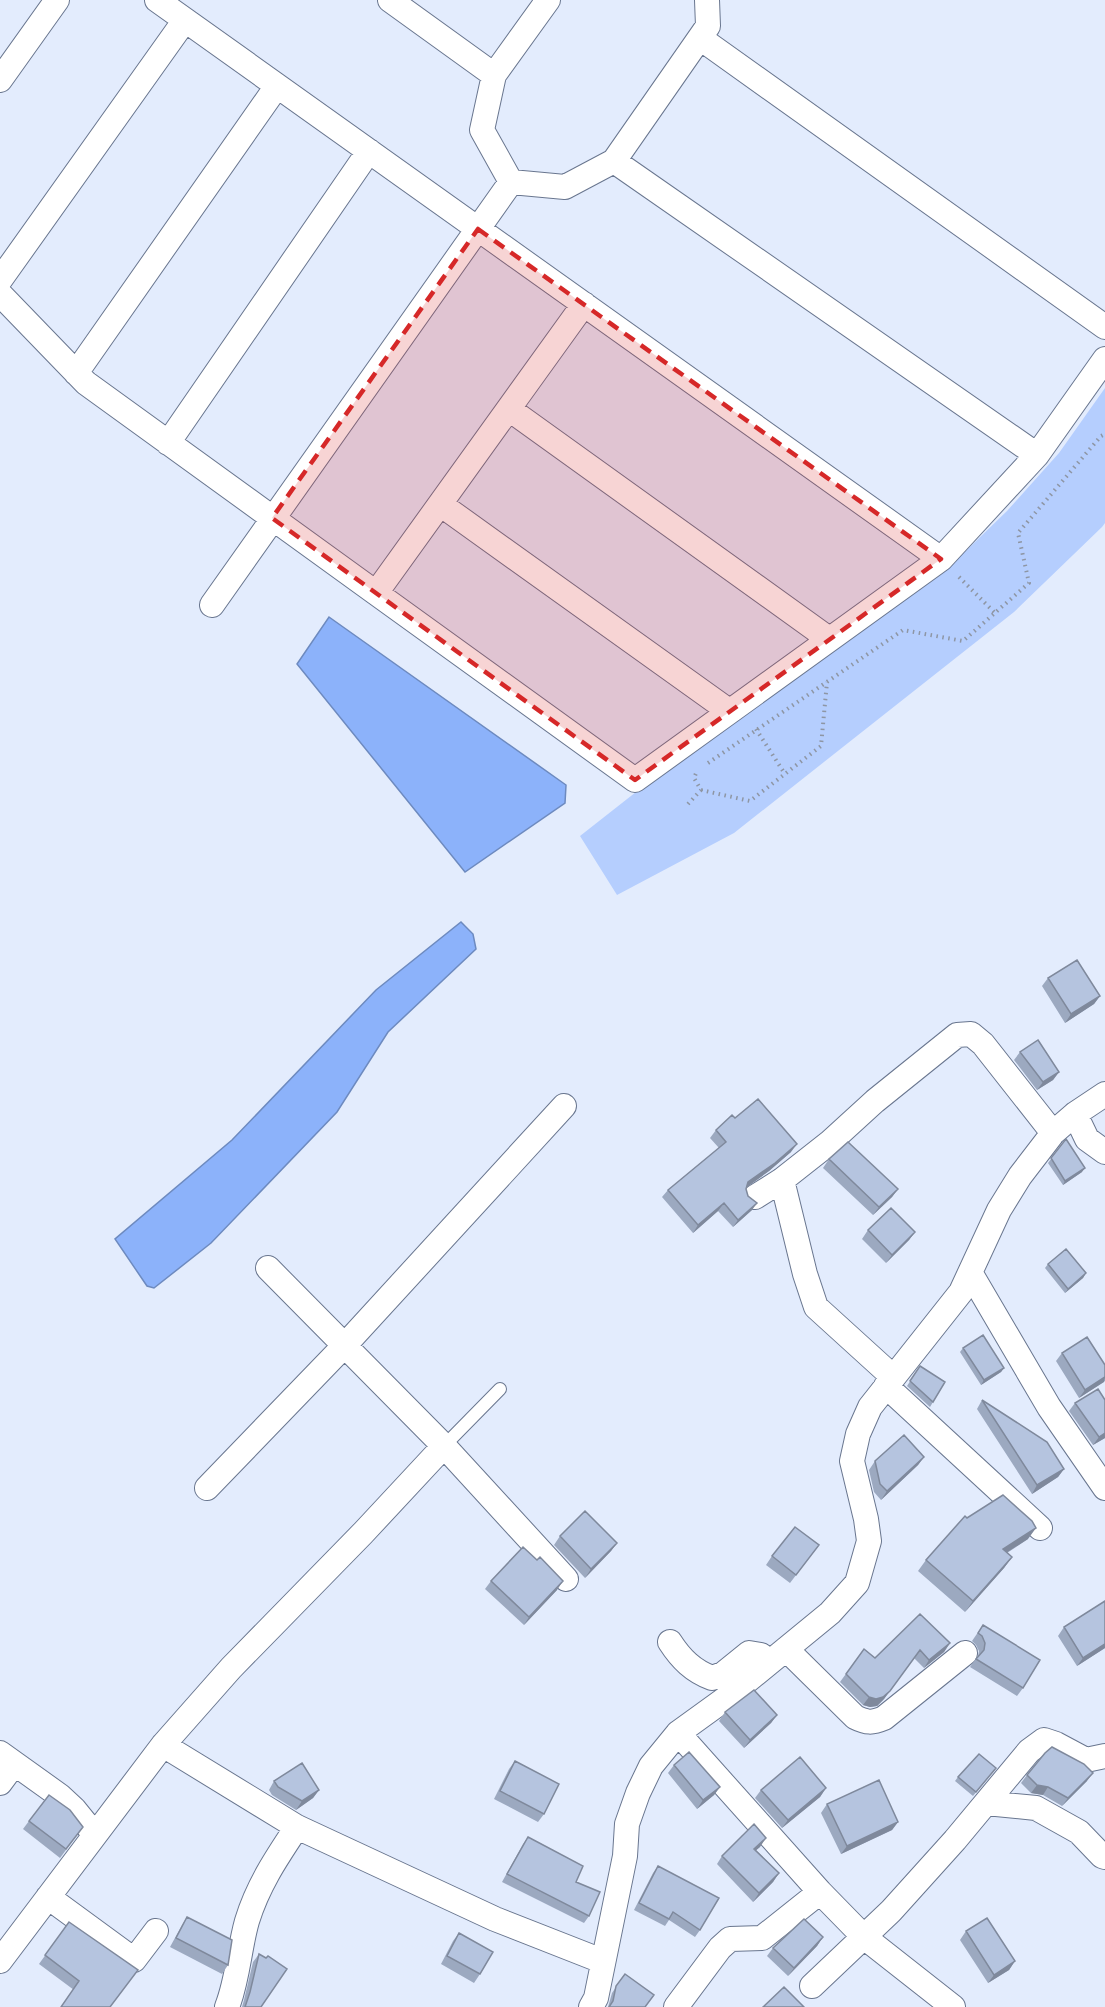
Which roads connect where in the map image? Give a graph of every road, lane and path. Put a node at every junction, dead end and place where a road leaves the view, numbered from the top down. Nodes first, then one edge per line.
1 (57, 0) edge
2 (157, 0) edge
3 (390, 0) edge
4 (548, 0) edge
5 (708, 0) edge
6 (185, 20) junction
7 (700, 38) junction
8 (494, 75) junction
9 (0, 80) edge
10 (277, 86) junction
11 (369, 151) junction
12 (614, 161) junction
13 (511, 182) junction
14 (478, 229) junction
15 (0, 280) edge
16 (0, 294) edge
17 (584, 304) junction
18 (1105, 327) edge
19 (1105, 359) edge
20 (76, 373) junction
21 (508, 409) junction
22 (1105, 434) edge
23 (168, 443) junction
24 (1037, 455) junction
25 (440, 504) junction
26 (272, 518) junction
27 (941, 559) junction
28 (376, 593) junction
29 (212, 605) dead end
30 (995, 613) junction
31 (829, 639) junction
32 (827, 682) junction
33 (734, 707) junction
34 (756, 730) junction
35 (784, 774) junction
36 (701, 790) junction
37 (688, 804) dead end
38 (1105, 1094) edge
39 (564, 1106) dead end
40 (1075, 1114) junction
41 (1053, 1133) junction
42 (1105, 1152) edge
43 (782, 1180) junction
44 (755, 1197) dead end
45 (268, 1268) dead end
46 (971, 1274) junction
47 (345, 1345) junction
48 (889, 1382) junction
49 (500, 1389) dead end
50 (444, 1446) junction
51 (207, 1488) dead end
52 (1105, 1488) edge
53 (1040, 1528) dead end
54 (566, 1579) dead end
55 (669, 1642) dead end
56 (965, 1653) dead end
57 (778, 1656) junction
58 (678, 1733) junction
59 (163, 1745) junction
60 (1105, 1756) edge
61 (5, 1767) edge
62 (986, 1803) junction
63 (297, 1827) junction
64 (95, 1835) junction
65 (1105, 1857) edge
66 (820, 1892) junction
67 (48, 1897) junction
68 (156, 1931) dead end
69 (864, 1937) junction
70 (0, 1961) edge
71 (602, 1961) junction
72 (812, 1986) dead end
73 (597, 2004) edge
74 (681, 2005) edge
75 (227, 2007) edge
76 (953, 2007) edge

1 - 9 street
2 - 6 street
3 - 8 street
4 - 8 street
5 - 7 street
6 - 10 street
6 - 15 street
7 - 12 street
7 - 18 street
8 - 13 street
10 - 11 street
10 - 20 street
11 - 14 street
11 - 23 street
12 - 13 street
12 - 24 street
13 - 14 street
14 - 17 street
14 - 26 street
16 - 20 street
17 - 21 street
17 - 27 street
19 - 24 street
20 - 23 street
21 - 25 street
21 - 31 street
22 - 30 path
23 - 26 street
24 - 27 street
25 - 28 street
25 - 33 street
26 - 28 street
26 - 29 street
27 - 30 path
27 - 31 street
28 - 33 street
30 - 32 path
31 - 33 street
32 - 34 path
32 - 35 path
33 - 34 path
34 - 35 path
34 - 36 path
35 - 36 path
36 - 37 path
38 - 40 street
39 - 47 street
40 - 41 street
40 - 42 street
41 - 43 street
41 - 46 street
43 - 44 street
43 - 48 street
45 - 47 street
46 - 48 street
46 - 52 street
47 - 50 street
47 - 51 street
48 - 53 street
48 - 57 street
49 - 50 lane
50 - 54 street
50 - 59 street
55 - 57 street
56 - 57 street
57 - 58 street
58 - 66 street
58 - 71 street
59 - 63 street
59 - 64 street
60 - 62 street
61 - 64 street
62 - 65 street
62 - 69 street
63 - 71 street
63 - 75 street
64 - 67 street
66 - 69 street
66 - 74 street
67 - 68 street
67 - 70 street
69 - 72 street
69 - 76 street
71 - 73 street

